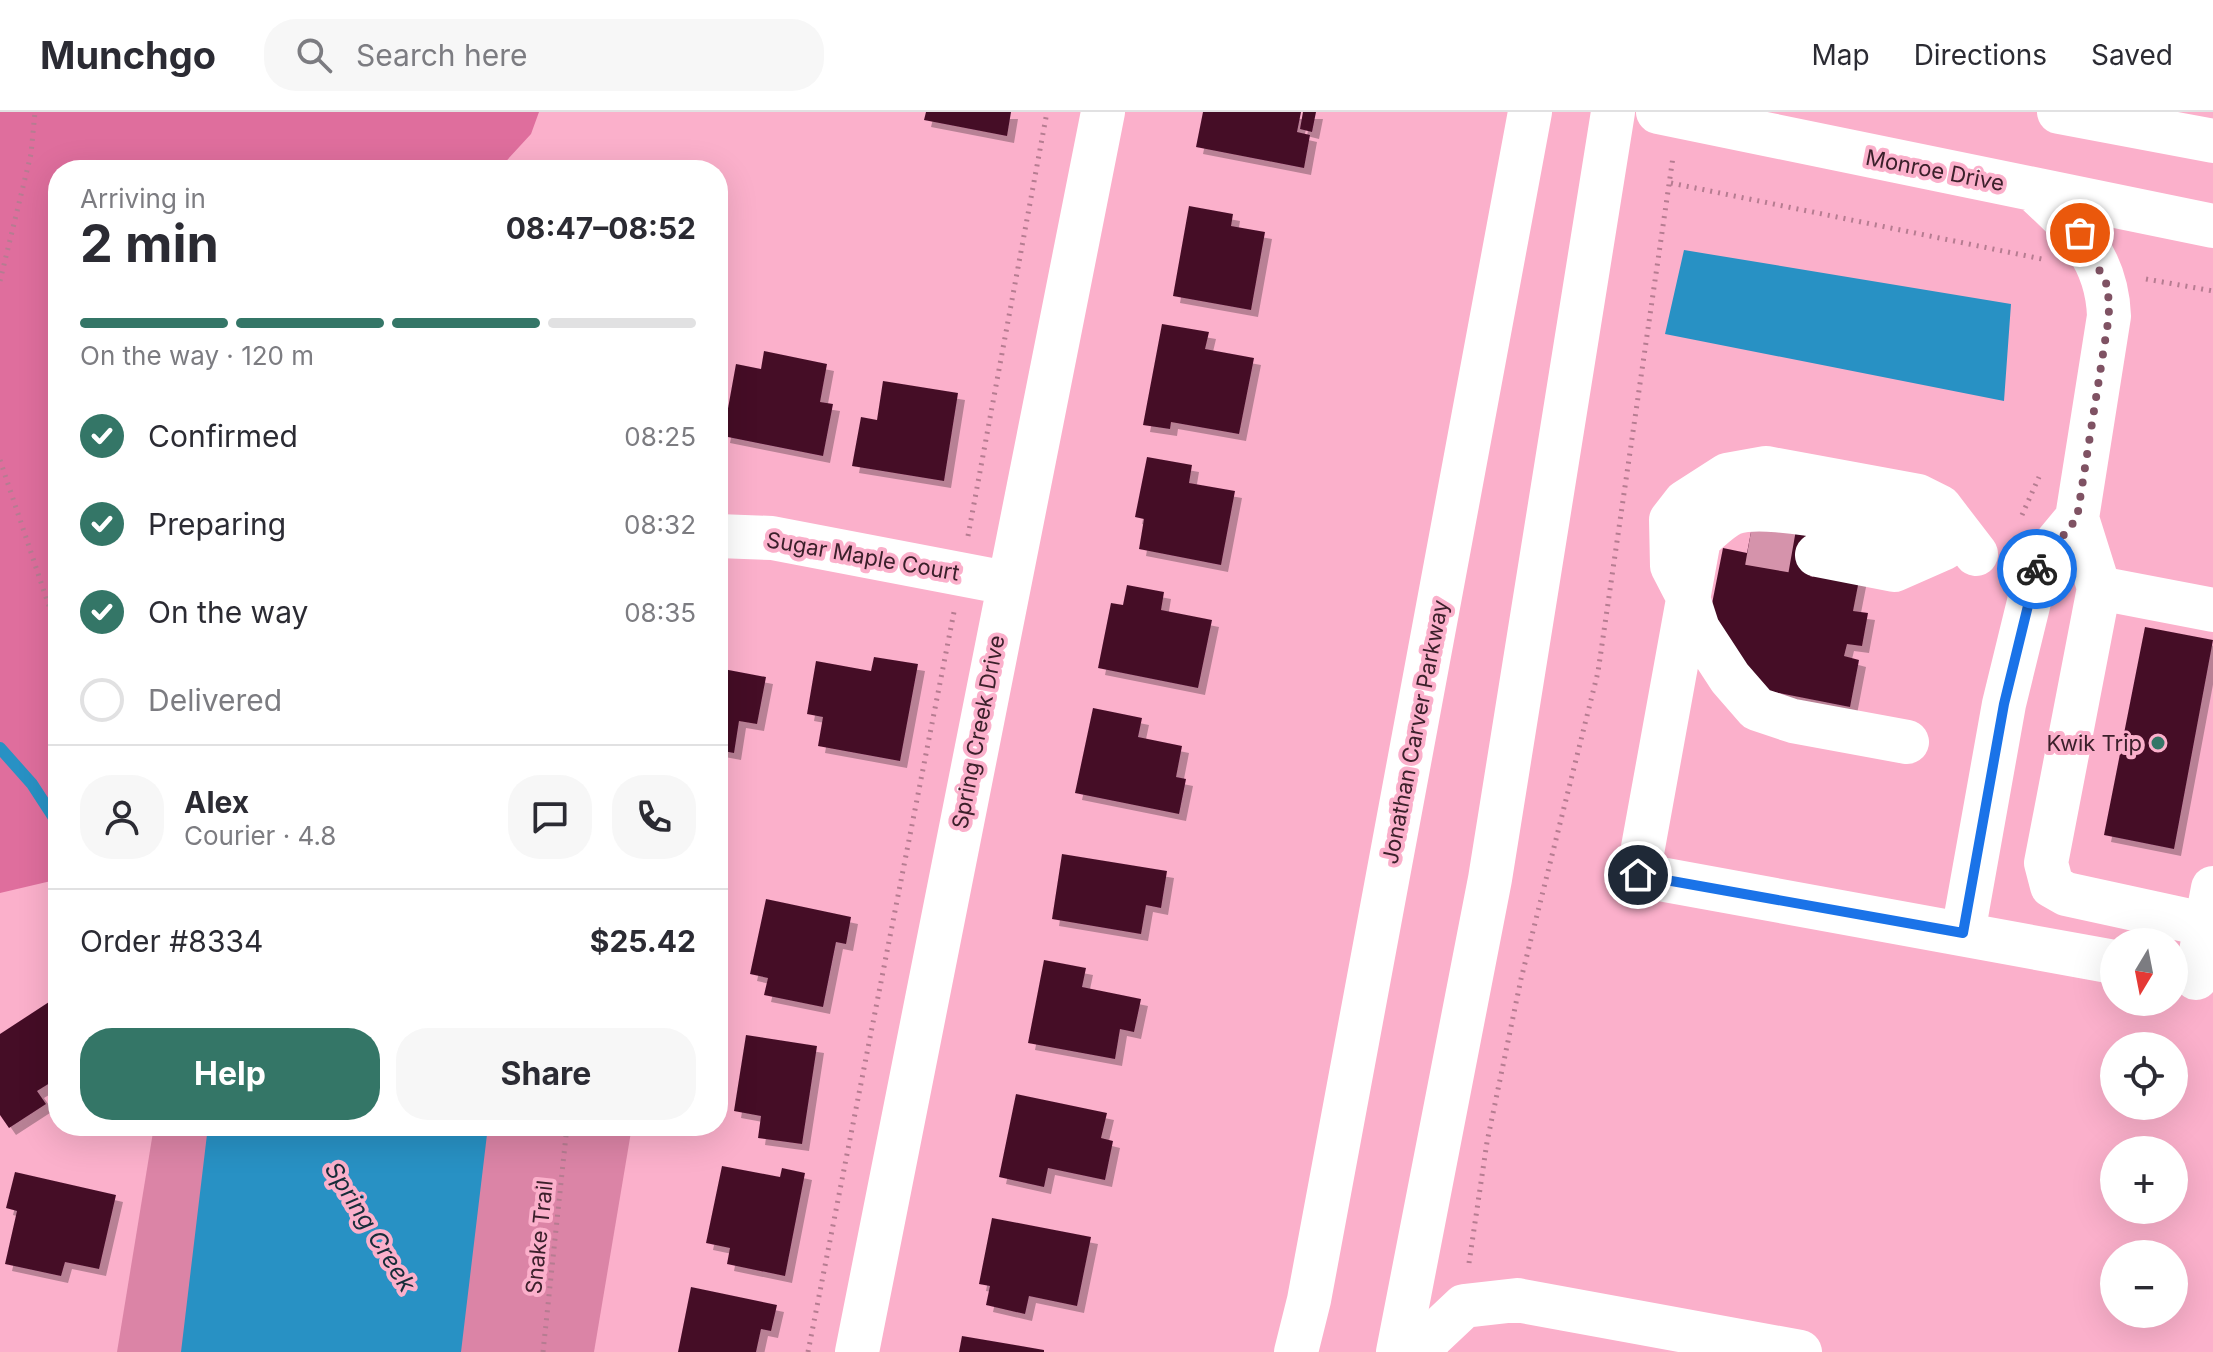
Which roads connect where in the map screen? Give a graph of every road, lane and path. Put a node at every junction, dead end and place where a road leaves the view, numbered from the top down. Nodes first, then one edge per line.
1 (35, 112) edge
2 (1047, 112) edge
3 (1103, 112) edge
4 (1530, 112) edge
5 (1613, 112) edge
6 (2059, 112) edge
7 (1667, 115) edge
8 (2213, 141) edge
9 (1671, 183) junction
10 (2034, 190) junction
11 (2213, 226) edge
12 (2100, 270) junction
13 (0, 281) edge
14 (2213, 291) edge
15 (0, 460) edge
16 (2077, 518) junction
17 (728, 536) edge
18 (1699, 539) junction
19 (1749, 543) tunnel mouth
20 (1960, 551) junction
21 (1817, 555) tunnel mouth
22 (961, 574) junction
23 (1007, 583) junction
24 (2099, 588) junction
25 (1687, 595) junction
26 (48, 603) edge
27 (2213, 610) edge
28 (1907, 742) dead end
29 (2211, 913) edge
30 (1963, 933) junction
31 (2100, 959) edge
32 (2194, 978) edge
33 (566, 1136) edge
34 (1464, 1306) junction
35 (543, 1352) edge
36 (808, 1352) edge
37 (857, 1352) edge
38 (1296, 1352) edge
39 (1398, 1352) edge
40 (1423, 1352) edge
41 (1800, 1352) edge

1 - 13 path
2 - 22 path
3 - 23 main road, Spring Creek Drive
4 - 38 main road, Jonathan Carver Parkway
5 - 39 main road
6 - 8 main road
7 - 9 path
7 - 10 main road, Monroe Drive
9 - 12 path
9 - 34 path
10 - 11 main road, Monroe Drive
10 - 12 main road
12 - 14 path
12 - 16 main road
15 - 26 path
16 - 24 main road
16 - 30 main road
17 - 22 main road, Sugar Maple Court
18 - 19 main road
18 - 20 main road
18 - 25 main road
20 - 21 main road
20 - 25 main road
22 - 23 main road, Sugar Maple Court
22 - 36 path
23 - 37 main road, Spring Creek Drive
24 - 27 main road
24 - 29 main road
25 - 28 main road
25 - 30 main road
29 - 32 main road
30 - 31 main road
33 - 35 path, Snake Trail
34 - 40 main road
34 - 41 main road

